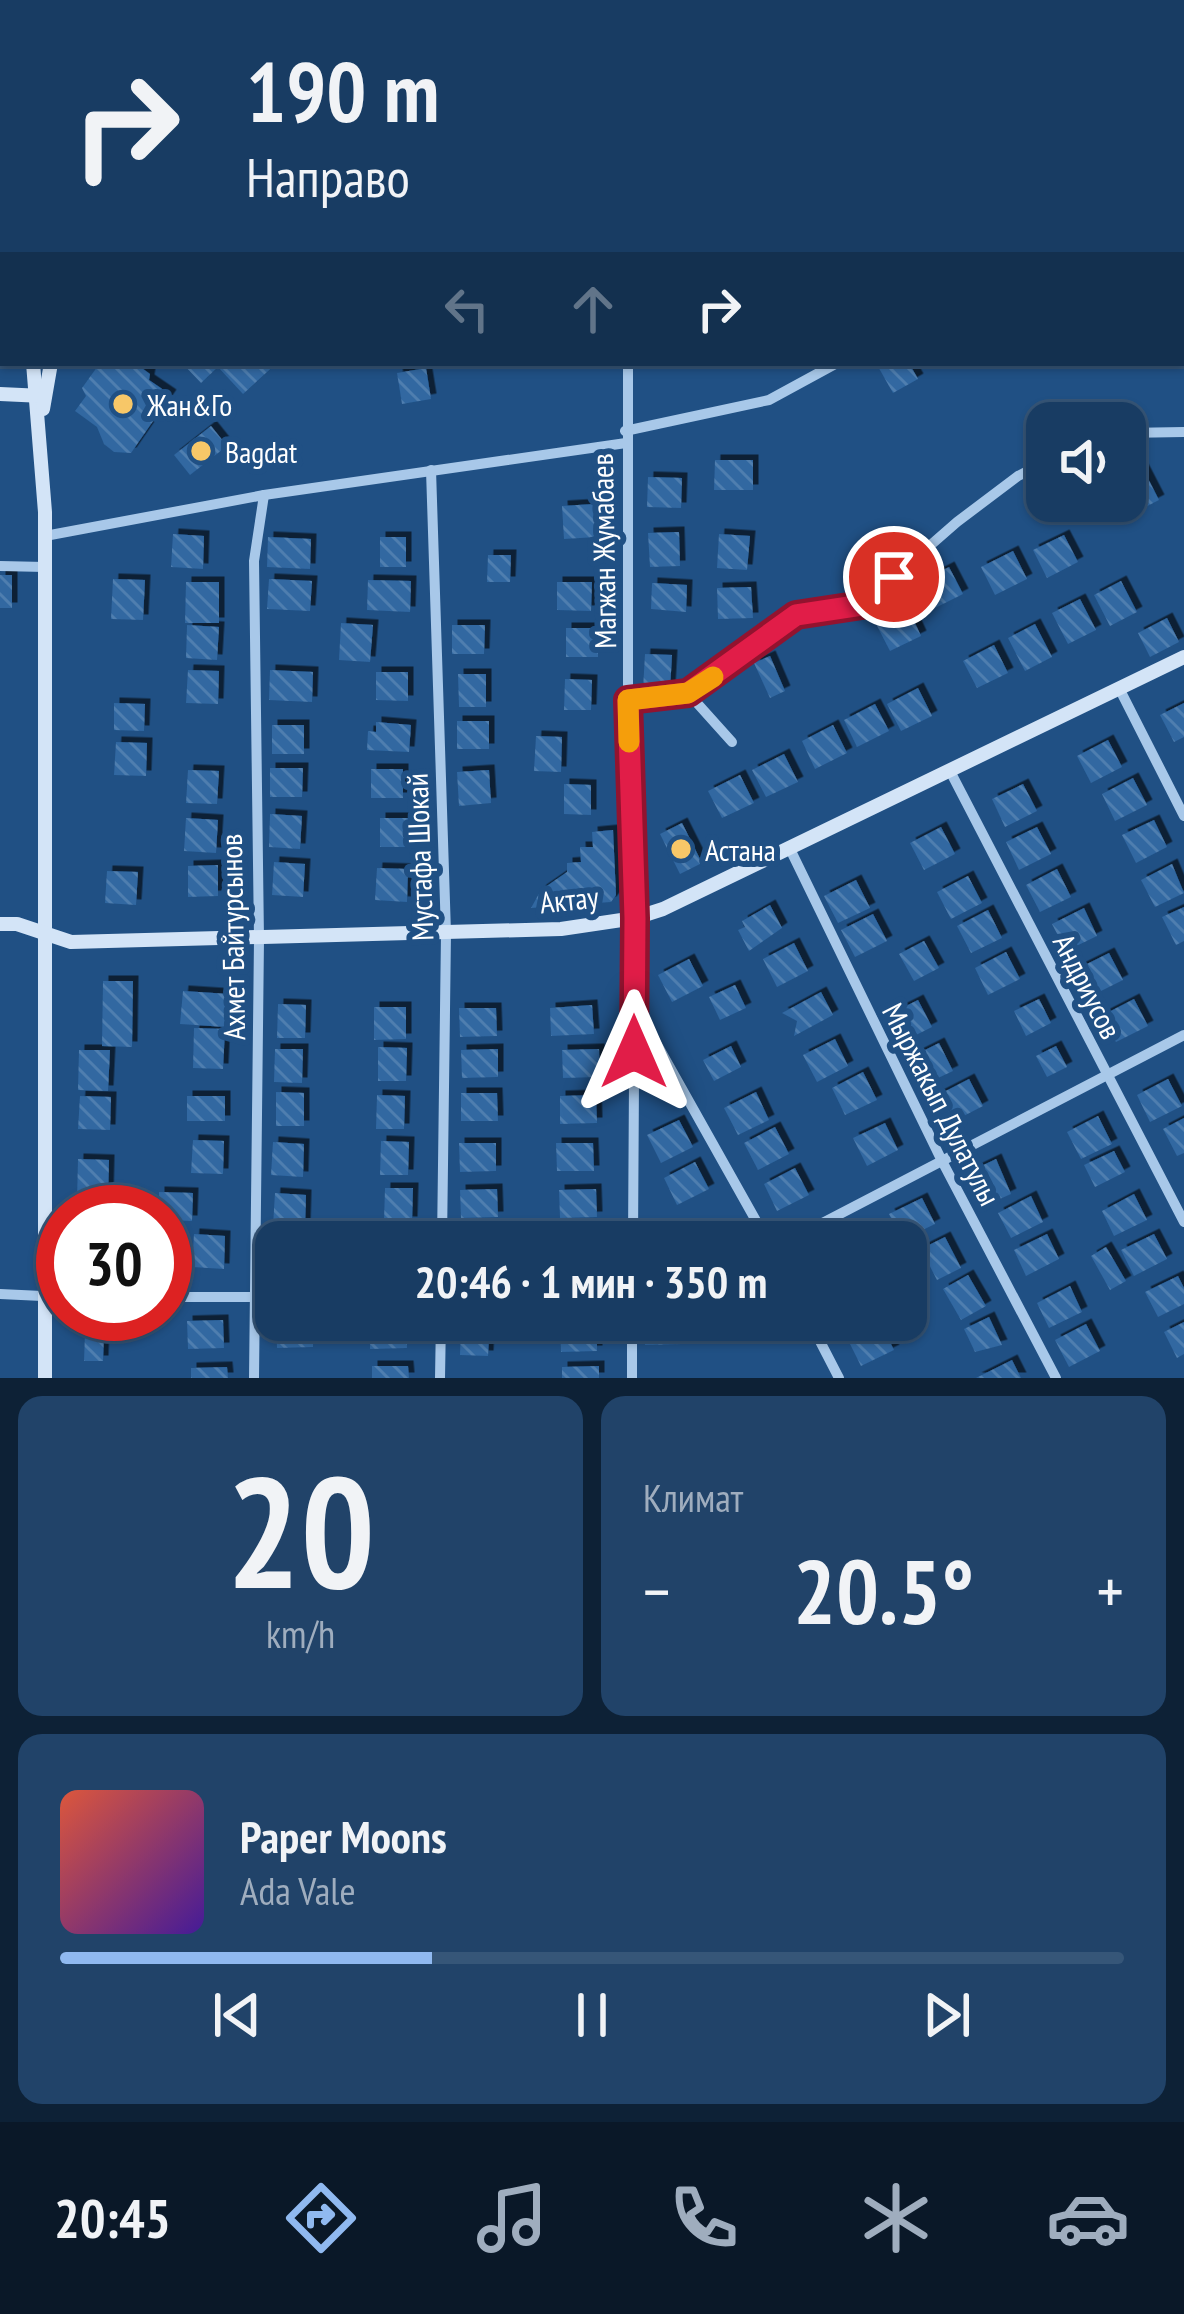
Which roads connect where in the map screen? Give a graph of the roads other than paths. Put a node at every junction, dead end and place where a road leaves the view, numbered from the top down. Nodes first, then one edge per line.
1 (34, 366) edge
2 (50, 366) edge
3 (628, 366) edge
4 (831, 366) edge
5 (0, 394) edge
6 (41, 396) junction
7 (1184, 432) edge
8 (1146, 433) edge
9 (626, 437) junction
10 (431, 470) junction
11 (1026, 472) edge
12 (264, 495) junction
13 (45, 536) junction
14 (0, 566) edge
15 (45, 567) junction
16 (1184, 657) edge
17 (1119, 688) junction
18 (688, 693) junction
19 (628, 700) junction
20 (732, 742) dead end
21 (950, 771) junction
22 (1184, 816) edge
23 (790, 849) junction
24 (635, 918) junction
25 (0, 924) edge
26 (446, 933) junction
27 (44, 934) junction
28 (259, 939) junction
29 (634, 1004) junction
30 (1184, 1035) edge
31 (1106, 1075) junction
32 (942, 1161) junction
33 (52, 1185) edge
34 (256, 1221) edge
35 (442, 1221) edge
36 (633, 1221) edge
37 (756, 1221) edge
38 (826, 1221) edge
39 (1184, 1222) edge
40 (0, 1294) edge
41 (36, 1296) edge
42 (192, 1297) edge
43 (255, 1298) joint
44 (50, 1341) edge
45 (441, 1341) edge
46 (632, 1341) edge
47 (820, 1341) edge
48 (45, 1378) edge
49 (254, 1378) edge
50 (440, 1378) edge
51 (632, 1378) edge
52 (838, 1378) edge
53 (1056, 1378) edge

1 - 6 street
2 - 6 street
3 - 9 street, Магжан Жумабаев
4 - 9 street
5 - 6 street
6 - 13 street
7 - 8 street
9 - 10 street
9 - 19 street, Магжан Жумабаев
10 - 12 street
10 - 26 street, Мустафа Шокай
11 - 18 street
12 - 13 street
12 - 28 street, Ахмет Байтурсынов
13 - 15 street
14 - 15 street
15 - 27 street
16 - 17 street, Актау
17 - 21 street, Актау
17 - 22 street
18 - 19 street
18 - 20 street
19 - 24 street, Магжан Жумабаев
21 - 23 street, Актау
21 - 31 street, Андриусов
23 - 24 street, Актау
23 - 32 street, Мыржакып Дулатулы
24 - 26 street, Актау
24 - 29 street, Магжан Жумабаев
25 - 27 street, Актау
26 - 28 street, Актау
26 - 35 street, Мустафа Шокай
27 - 28 street, Актау
27 - 33 street
28 - 34 street, Ахмет Байтурсынов
29 - 36 street, Магжан Жумабаев
29 - 37 street
30 - 31 street
31 - 32 street
31 - 39 street, Андриусов
32 - 38 street
32 - 53 street, Мыржакып Дулатулы
40 - 41 street
42 - 43 street
43 - 49 street, Ахмет Байтурсынов
44 - 48 street
45 - 50 street
46 - 51 street
47 - 52 street

